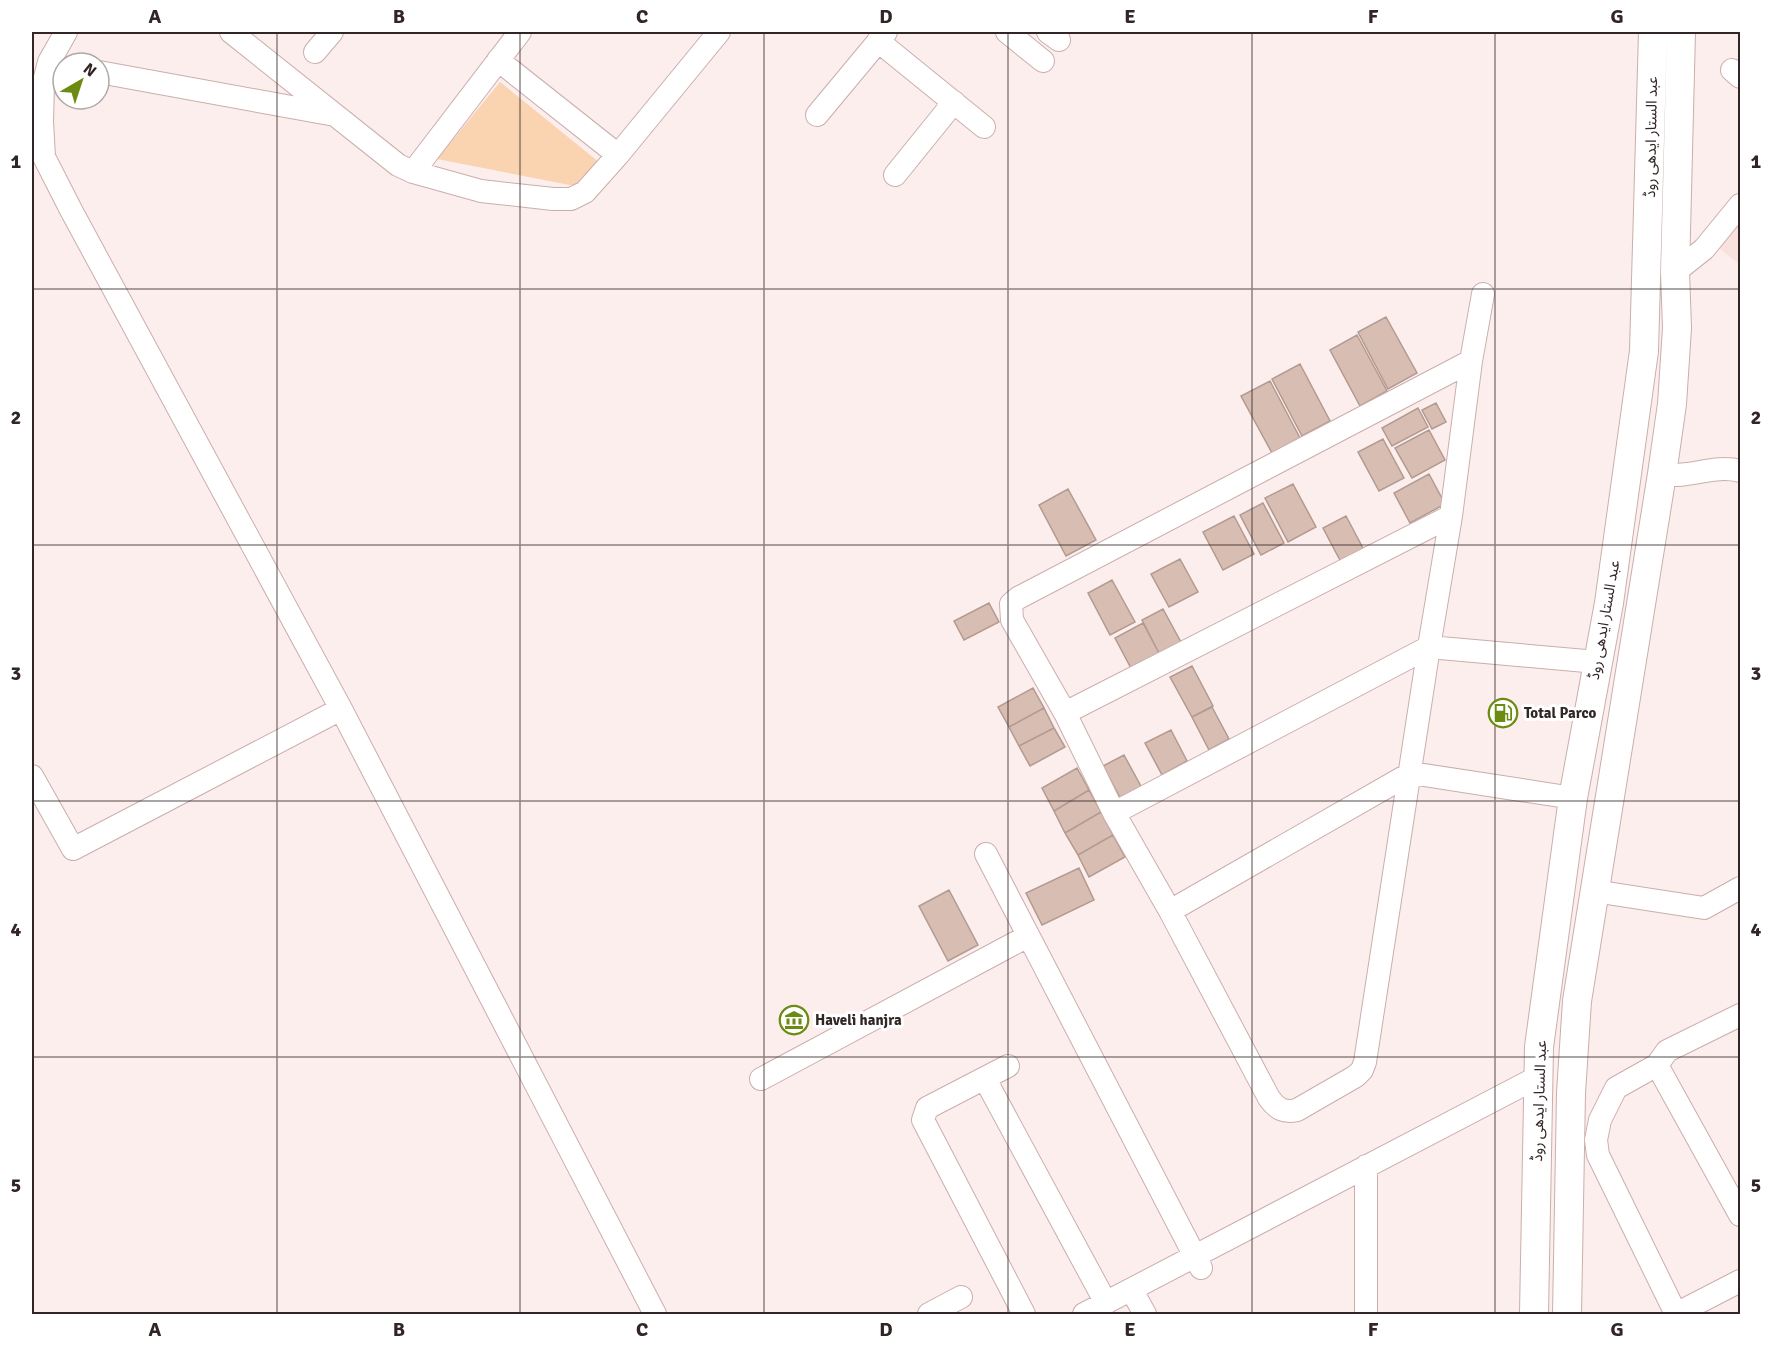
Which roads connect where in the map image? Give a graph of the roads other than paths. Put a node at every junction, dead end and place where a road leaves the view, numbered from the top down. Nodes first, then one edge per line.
1 (66, 32) edge
2 (231, 32) edge
3 (332, 32) edge
4 (520, 32) edge
5 (719, 32) edge
6 (1007, 32) edge
7 (1653, 32) edge
8 (1681, 32) edge
9 (882, 36) edge
10 (315, 52) dead end
11 (498, 60) junction
12 (1042, 61) dead end
13 (48, 62) edge
14 (111, 74) edge
15 (954, 102) junction
16 (817, 115) dead end
17 (339, 116) junction
18 (984, 127) dead end
19 (618, 155) junction
20 (413, 172) junction
21 (895, 175) dead end
22 (1740, 205) edge
23 (1647, 272) junction
24 (1675, 272) junction
25 (1483, 294) dead end
26 (1471, 362) junction
27 (1740, 471) edge
28 (1662, 474) junction
29 (1451, 516) junction
30 (1429, 647) junction
31 (1597, 662) junction
32 (341, 709) junction
33 (1065, 713) junction
34 (1411, 773) junction
35 (32, 776) edge
36 (1573, 798) junction
37 (1114, 813) junction
38 (986, 854) dead end
39 (1740, 888) edge
40 (1594, 891) junction
41 (1170, 911) junction
42 (1028, 936) junction
43 (1740, 1015) edge
44 (1657, 1065) junction
45 (1008, 1066) dead end
46 (761, 1079) dead end
47 (985, 1079) junction
48 (1538, 1084) junction
49 (1570, 1093) junction
50 (1608, 1101) junction
51 (1366, 1172) junction
52 (1740, 1215) edge
53 (1198, 1263) junction
54 (1740, 1281) edge
55 (961, 1297) dead end
56 (1127, 1306) edge
57 (655, 1314) edge
58 (928, 1314) edge
59 (1024, 1314) edge
60 (1084, 1314) edge
61 (1366, 1314) edge
62 (1534, 1314) edge
63 (1567, 1314) edge

1 - 13 street
2 - 17 street
3 - 10 street
4 - 11 street
5 - 19 street
6 - 12 street
7 - 23 main road, عبد الستار ایدھی روڈ
8 - 24 main road, عبد الستار ایدھی روڈ
9 - 15 street
9 - 16 street
11 - 19 street
11 - 20 street
13 - 32 street
14 - 17 street
15 - 18 street
15 - 21 street
17 - 20 street
19 - 20 street
22 - 24 street
23 - 24 main road
23 - 31 main road, عبد الستار ایدھی روڈ
24 - 28 main road, عبد الستار ایدھی روڈ
25 - 26 street
26 - 29 street
26 - 33 street
27 - 28 street
28 - 40 main road, عبد الستار ایدھی روڈ
29 - 30 street
29 - 33 street
30 - 31 street
30 - 34 street
30 - 37 street
31 - 36 main road, عبد الستار ایدھی روڈ
32 - 35 street
32 - 57 street
33 - 37 street
34 - 36 street
34 - 41 street
34 - 41 street
36 - 48 main road, عبد الستار ایدھی روڈ
37 - 41 street
38 - 42 street
39 - 40 street
40 - 49 main road, عبد الستار ایدھی روڈ
42 - 46 street
42 - 53 street
43 - 44 street
44 - 50 street
44 - 52 street
45 - 47 street
47 - 56 street
47 - 59 street
48 - 51 street
48 - 62 main road, عبد الستار ایدھی روڈ
49 - 50 street
49 - 63 main road, عبد الستار ایدھی روڈ
50 - 54 street
51 - 53 street
51 - 61 street
53 - 56 street
55 - 58 street
56 - 60 street

